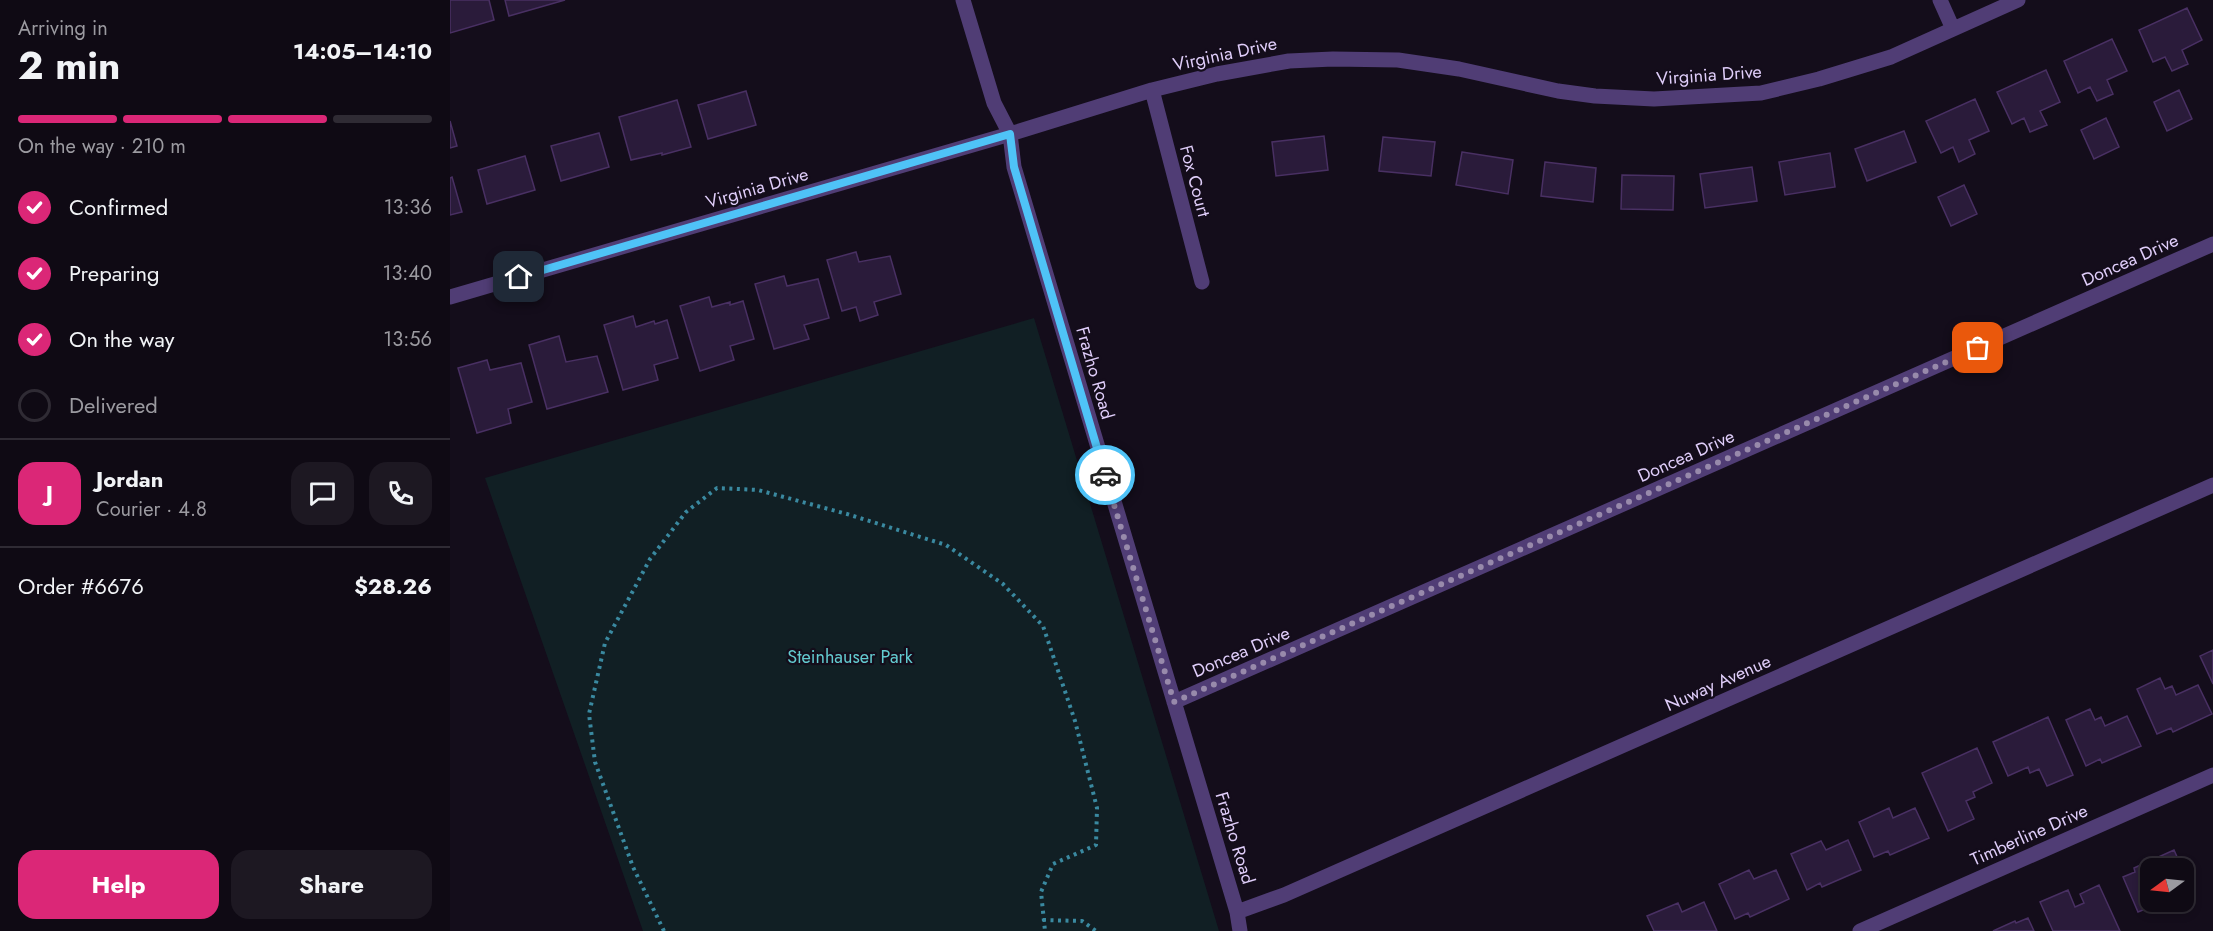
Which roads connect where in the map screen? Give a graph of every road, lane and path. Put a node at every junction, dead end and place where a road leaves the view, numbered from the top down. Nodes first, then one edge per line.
1 (963, 0) edge
2 (1940, 0) edge
3 (2018, 0) edge
4 (1953, 29) junction
5 (1152, 90) junction
6 (1010, 134) junction
7 (2213, 244) edge
8 (1202, 282) dead end
9 (450, 297) edge
10 (2213, 485) edge
11 (1174, 702) junction
12 (2213, 776) edge
13 (1237, 912) junction
14 (1043, 920) junction
15 (664, 931) edge
16 (1045, 931) edge
17 (1096, 931) edge
18 (1240, 931) edge
19 (1860, 931) edge

1 - 6 street, Frazho Road
2 - 4 street
3 - 4 street, Virginia Drive
4 - 5 street, Virginia Drive
5 - 6 street, Virginia Drive
5 - 8 street, Fox Court
6 - 9 street, Virginia Drive
6 - 11 street, Frazho Road
7 - 11 street, Doncea Drive
10 - 13 street, Nuway Avenue
11 - 13 street, Frazho Road
12 - 19 street, Timberline Drive
13 - 18 street, Frazho Road
14 - 15 path
14 - 16 path
14 - 17 path

